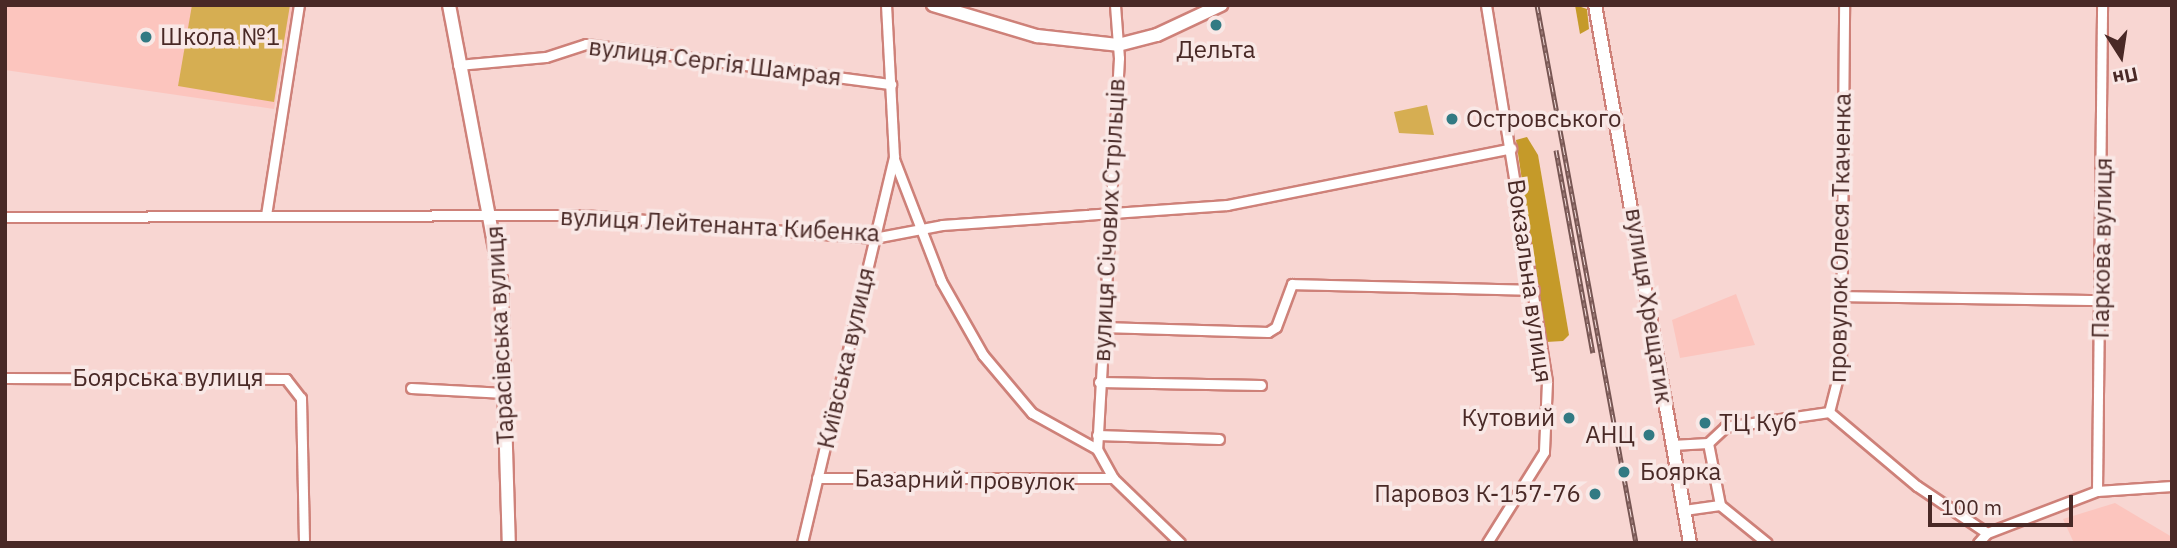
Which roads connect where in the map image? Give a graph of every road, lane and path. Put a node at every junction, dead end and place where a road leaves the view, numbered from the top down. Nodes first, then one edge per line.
1 (299, 5) edge
2 (449, 5) edge
3 (886, 5) edge
4 (933, 5) edge
5 (1115, 5) edge
6 (1221, 5) edge
7 (1486, 5) edge
8 (1595, 5) edge
9 (1844, 5) edge
10 (2102, 5) edge
11 (1118, 45) junction
12 (458, 65) junction
13 (891, 84) junction
14 (1511, 148) junction
15 (894, 157) junction
16 (1108, 211) junction
17 (493, 214) junction
18 (266, 215) junction
19 (5, 217) edge
20 (918, 229) junction
21 (874, 238) junction
22 (1534, 290) junction
23 (1839, 296) junction
24 (2101, 300) junction
25 (1102, 327) junction
26 (5, 379) edge
27 (1099, 382) junction
28 (1261, 385) dead end
29 (411, 388) dead end
30 (505, 393) junction
31 (1829, 412) junction
32 (1097, 435) junction
33 (1219, 439) dead end
34 (1708, 443) junction
35 (1672, 445) junction
36 (1097, 449) junction
37 (817, 478) junction
38 (1113, 478) junction
39 (2172, 486) edge
40 (2097, 491) junction
41 (1720, 505) junction
42 (1684, 510) junction
43 (1987, 533) junction
44 (304, 543) edge
45 (509, 543) edge
46 (802, 543) edge
47 (1180, 543) edge
48 (1487, 543) edge
49 (1690, 543) edge
50 (1767, 543) edge
51 (1978, 543) edge

1 - 18 street
2 - 12 street, Тарасівська вулиця
3 - 13 street, Київська вулиця
4 - 11 street
5 - 11 street, вулиця Січових Стрільців
6 - 11 street
7 - 14 street, Вокзальна вулиця
8 - 35 street, вулиця Хрещатик
9 - 23 street, провулок Олеся Ткаченка
10 - 24 street, Паркова вулиця
11 - 16 street, вулиця Січових Стрільців
12 - 13 street, вулиця Сергія Шамрая
12 - 17 street, Тарасівська вулиця
13 - 15 street, Київська вулиця
14 - 16 street, вулиця Лейтенанта Кибенка
14 - 22 street, Вокзальна вулиця
15 - 20 street
15 - 21 street, Київська вулиця
16 - 20 street, вулиця Лейтенанта Кибенка
16 - 25 street, вулиця Січових Стрільців
17 - 18 street, вулиця Лейтенанта Кибенка
17 - 21 street, вулиця Лейтенанта Кибенка
17 - 30 street, Тарасівська вулиця
18 - 19 street, вулиця Лейтенанта Кибенка
20 - 21 street, вулиця Лейтенанта Кибенка
20 - 36 street
21 - 37 street, Київська вулиця
22 - 25 street
22 - 48 street, Вокзальна вулиця
23 - 24 street
23 - 31 street, провулок Олеся Ткаченка
24 - 40 street, Паркова вулиця
25 - 27 street, вулиця Січових Стрільців
26 - 44 street, Боярська вулиця
27 - 28 street
27 - 32 street, вулиця Січових Стрільців
29 - 30 street
30 - 45 street, Тарасівська вулиця
31 - 34 street
31 - 43 street, провулок Олеся Ткаченка
32 - 33 street
32 - 36 street, вулиця Січових Стрільців
34 - 35 street
34 - 41 street
35 - 42 street, вулиця Хрещатик
36 - 38 street, вулиця Січових Стрільців
37 - 38 street, Базарний провулок
37 - 46 street, Київська вулиця
38 - 47 street, вулиця Січових Стрільців
39 - 40 street
40 - 43 street
41 - 42 street
41 - 50 street
42 - 49 street, вулиця Хрещатик
43 - 51 street

